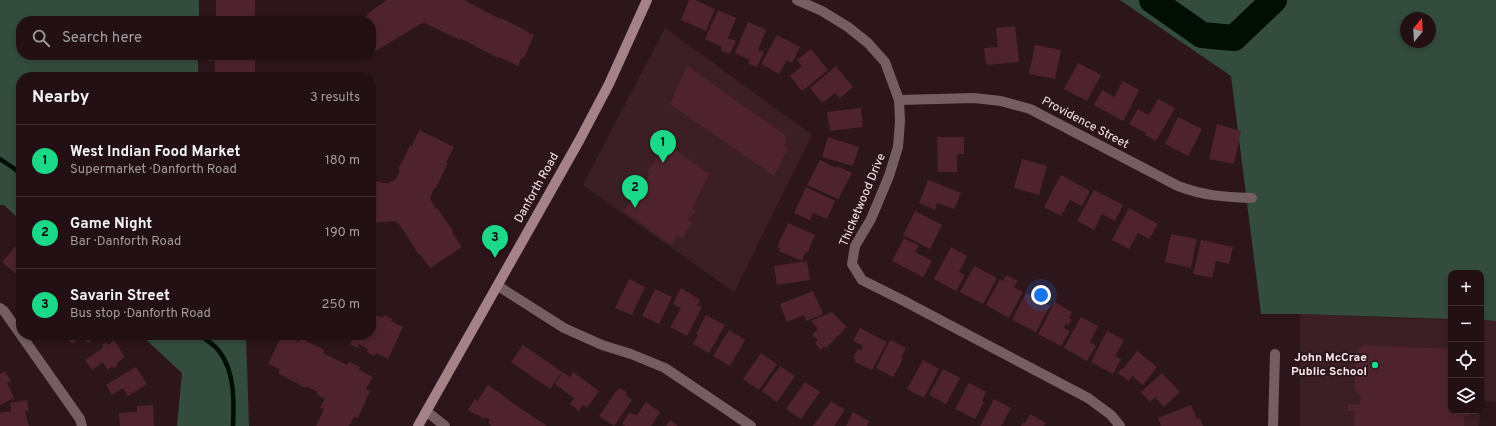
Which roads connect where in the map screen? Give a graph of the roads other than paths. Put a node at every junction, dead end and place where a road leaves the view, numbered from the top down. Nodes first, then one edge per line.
1 (647, 0) edge
2 (797, 0) edge
3 (899, 100) junction
4 (1252, 198) dead end
5 (498, 286) junction
6 (0, 308) edge
7 (16, 328) edge
8 (24, 340) edge
9 (1275, 354) dead end
10 (426, 411) junction
11 (82, 426) edge
12 (418, 426) edge
13 (445, 426) edge
14 (751, 426) edge
15 (1120, 426) edge
16 (1273, 426) edge

1 - 5 main road, Danforth Road
2 - 3 street, Thicketwood Drive
3 - 4 street, Providence Street
3 - 15 street, Thicketwood Drive
5 - 10 main road, Danforth Road
5 - 14 street
6 - 7 street
8 - 11 street
9 - 16 street
10 - 12 main road, Danforth Road
10 - 13 street

